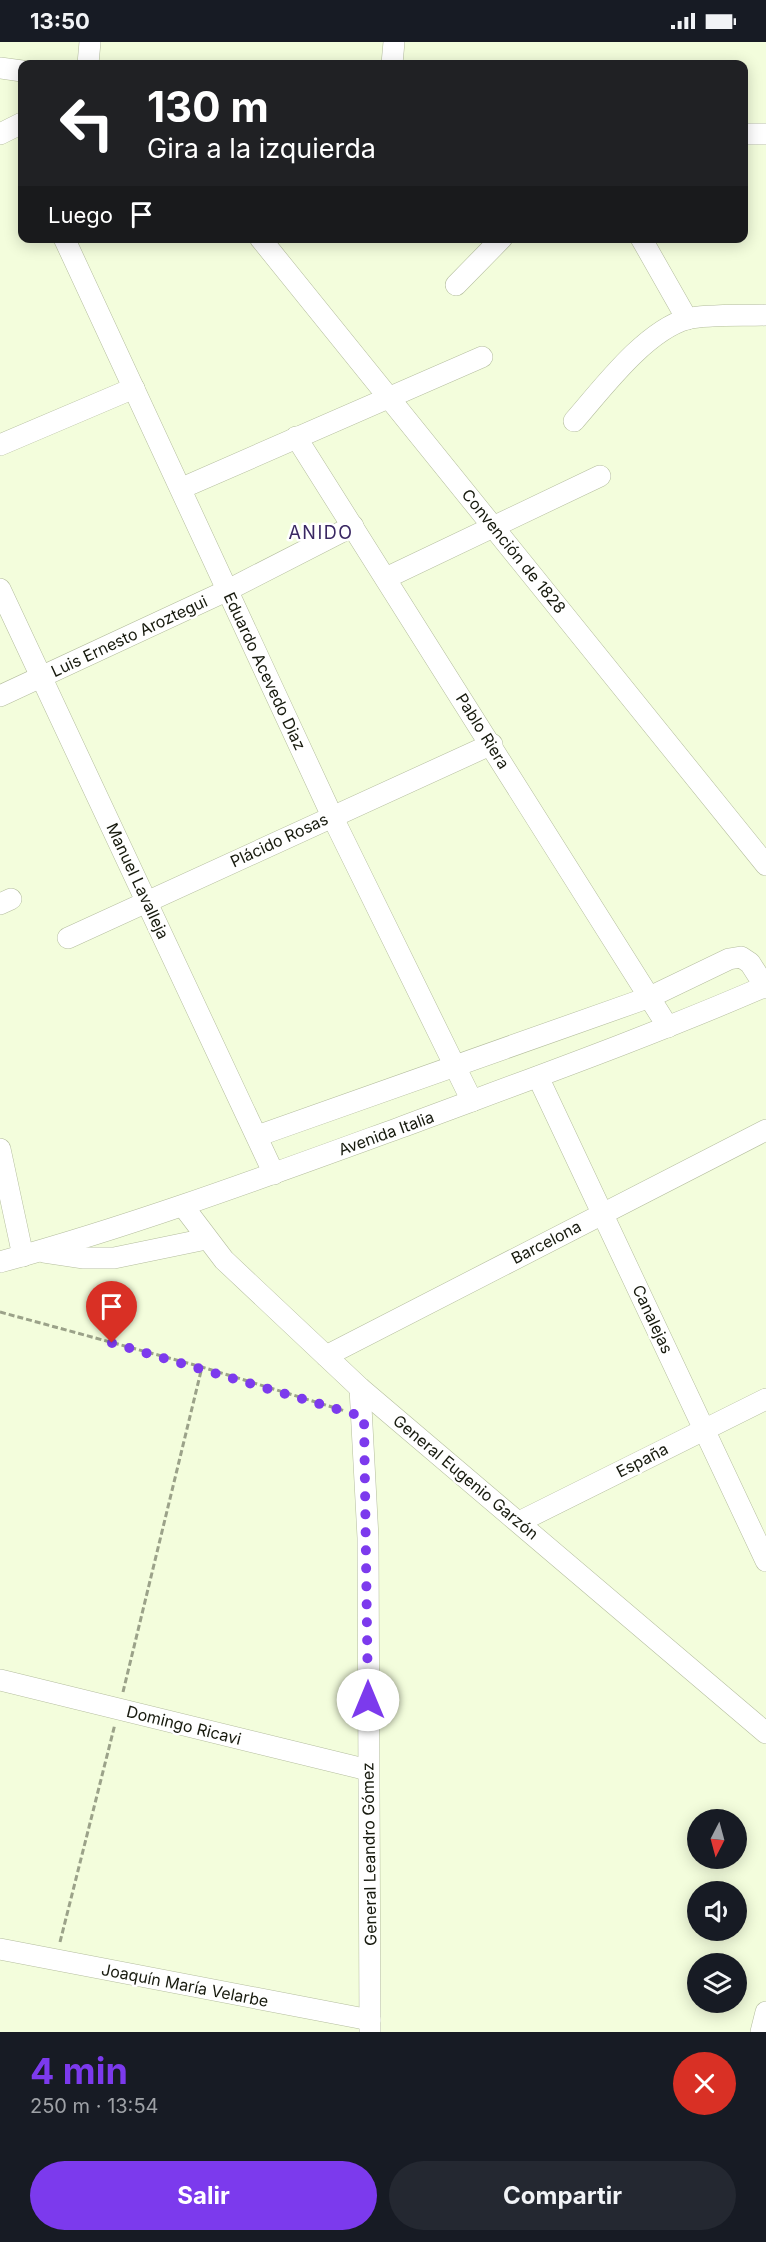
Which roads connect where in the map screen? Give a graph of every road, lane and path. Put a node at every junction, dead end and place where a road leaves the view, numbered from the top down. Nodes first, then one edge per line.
1 (90, 42) edge
2 (394, 42) edge
3 (88, 60) edge
4 (392, 60) edge
5 (0, 68) edge
6 (18, 70) edge
7 (18, 125) edge
8 (0, 134) edge
9 (748, 134) edge
10 (766, 134) edge
11 (66, 243) edge
12 (264, 243) edge
13 (497, 243) edge
14 (644, 243) edge
15 (456, 285) dead end
16 (766, 315) edge
17 (687, 320) junction
18 (482, 357) dead end
19 (134, 388) junction
20 (389, 396) junction
21 (574, 421) dead end
22 (296, 437) junction
23 (0, 445) edge
24 (600, 476) dead end
25 (182, 488) junction
26 (353, 526) junction
27 (494, 527) junction
28 (386, 578) junction
29 (0, 589) edge
30 (228, 590) junction
31 (42, 677) junction
32 (0, 696) edge
33 (492, 744) junction
34 (332, 816) junction
35 (766, 865) edge
36 (147, 901) junction
37 (68, 938) dead end
38 (766, 987) edge
39 (650, 998) junction
40 (668, 1027) junction
41 (455, 1065) junction
42 (538, 1077) junction
43 (472, 1101) junction
44 (766, 1130) edge
45 (256, 1136) junction
46 (0, 1149) edge
47 (274, 1174) junction
48 (183, 1206) junction
49 (603, 1213) junction
50 (206, 1239) junction
51 (31, 1254) junction
52 (0, 1262) edge
53 (0, 1312) edge
54 (326, 1356) junction
55 (202, 1367) junction
56 (360, 1388) junction
57 (766, 1399) edge
58 (364, 1417) junction
59 (705, 1429) junction
60 (519, 1522) junction
61 (766, 1562) edge
62 (0, 1680) edge
63 (119, 1710) junction
64 (766, 1732) edge
65 (368, 1770) junction
66 (0, 1949) edge
67 (55, 1961) junction
68 (766, 2012) edge
69 (370, 2026) edge
70 (761, 2032) edge

1 - 3 street
2 - 4 street
5 - 6 street
7 - 8 street
9 - 10 street
11 - 19 street, Eduardo Acevedo Diaz
12 - 20 street, Convención de 1828
13 - 15 street
14 - 17 street
16 - 17 street
17 - 21 street
18 - 20 street
19 - 23 street
19 - 25 street, Eduardo Acevedo Diaz
20 - 22 street
20 - 27 street, Convención de 1828
22 - 25 street
22 - 26 street, Pablo Riera
24 - 27 street
25 - 30 street, Eduardo Acevedo Diaz
26 - 28 street, Pablo Riera
26 - 30 street, Luis Ernesto Aroztegui
27 - 28 street
27 - 35 street, Convención de 1828
28 - 33 street, Pablo Riera
29 - 31 street, Manuel Lavalleja
30 - 31 street, Luis Ernesto Aroztegui
30 - 34 street, Eduardo Acevedo Diaz
31 - 32 street, Luis Ernesto Aroztegui
31 - 36 street, Manuel Lavalleja
33 - 34 street, Plácido Rosas
33 - 39 street, Pablo Riera
34 - 36 street, Plácido Rosas
34 - 41 street, Eduardo Acevedo Diaz
36 - 37 street, Plácido Rosas
36 - 45 street, Manuel Lavalleja
38 - 39 street
38 - 40 street, Avenida Italia
39 - 40 street, Pablo Riera
39 - 41 street
40 - 42 street, Avenida Italia
41 - 43 street, Eduardo Acevedo Diaz
41 - 45 street
42 - 43 street, Avenida Italia
42 - 49 street, Canalejas
43 - 47 street, Avenida Italia
44 - 49 street, Barcelona
45 - 47 street, Manuel Lavalleja
46 - 51 street
47 - 48 street, Avenida Italia
48 - 50 street, General Eugenio Garzón
48 - 51 street, Avenida Italia
49 - 54 street, Barcelona
49 - 59 street, Canalejas
50 - 51 street
50 - 54 street, General Eugenio Garzón
51 - 52 street, Avenida Italia
53 - 55 path
54 - 56 street, General Eugenio Garzón
55 - 58 path
55 - 63 path
56 - 58 street, General Leandro Gómez
56 - 60 street, General Eugenio Garzón
57 - 59 street, España
58 - 65 street, General Leandro Gómez
59 - 60 street, España
59 - 61 street, Canalejas
60 - 64 street, General Eugenio Garzón
62 - 63 street, Domingo Ricavi
63 - 65 street, Domingo Ricavi
63 - 67 path
65 - 69 street, General Leandro Gómez
66 - 67 street, Joaquín María Velarbe
67 - 69 street, Joaquín María Velarbe
68 - 70 street

